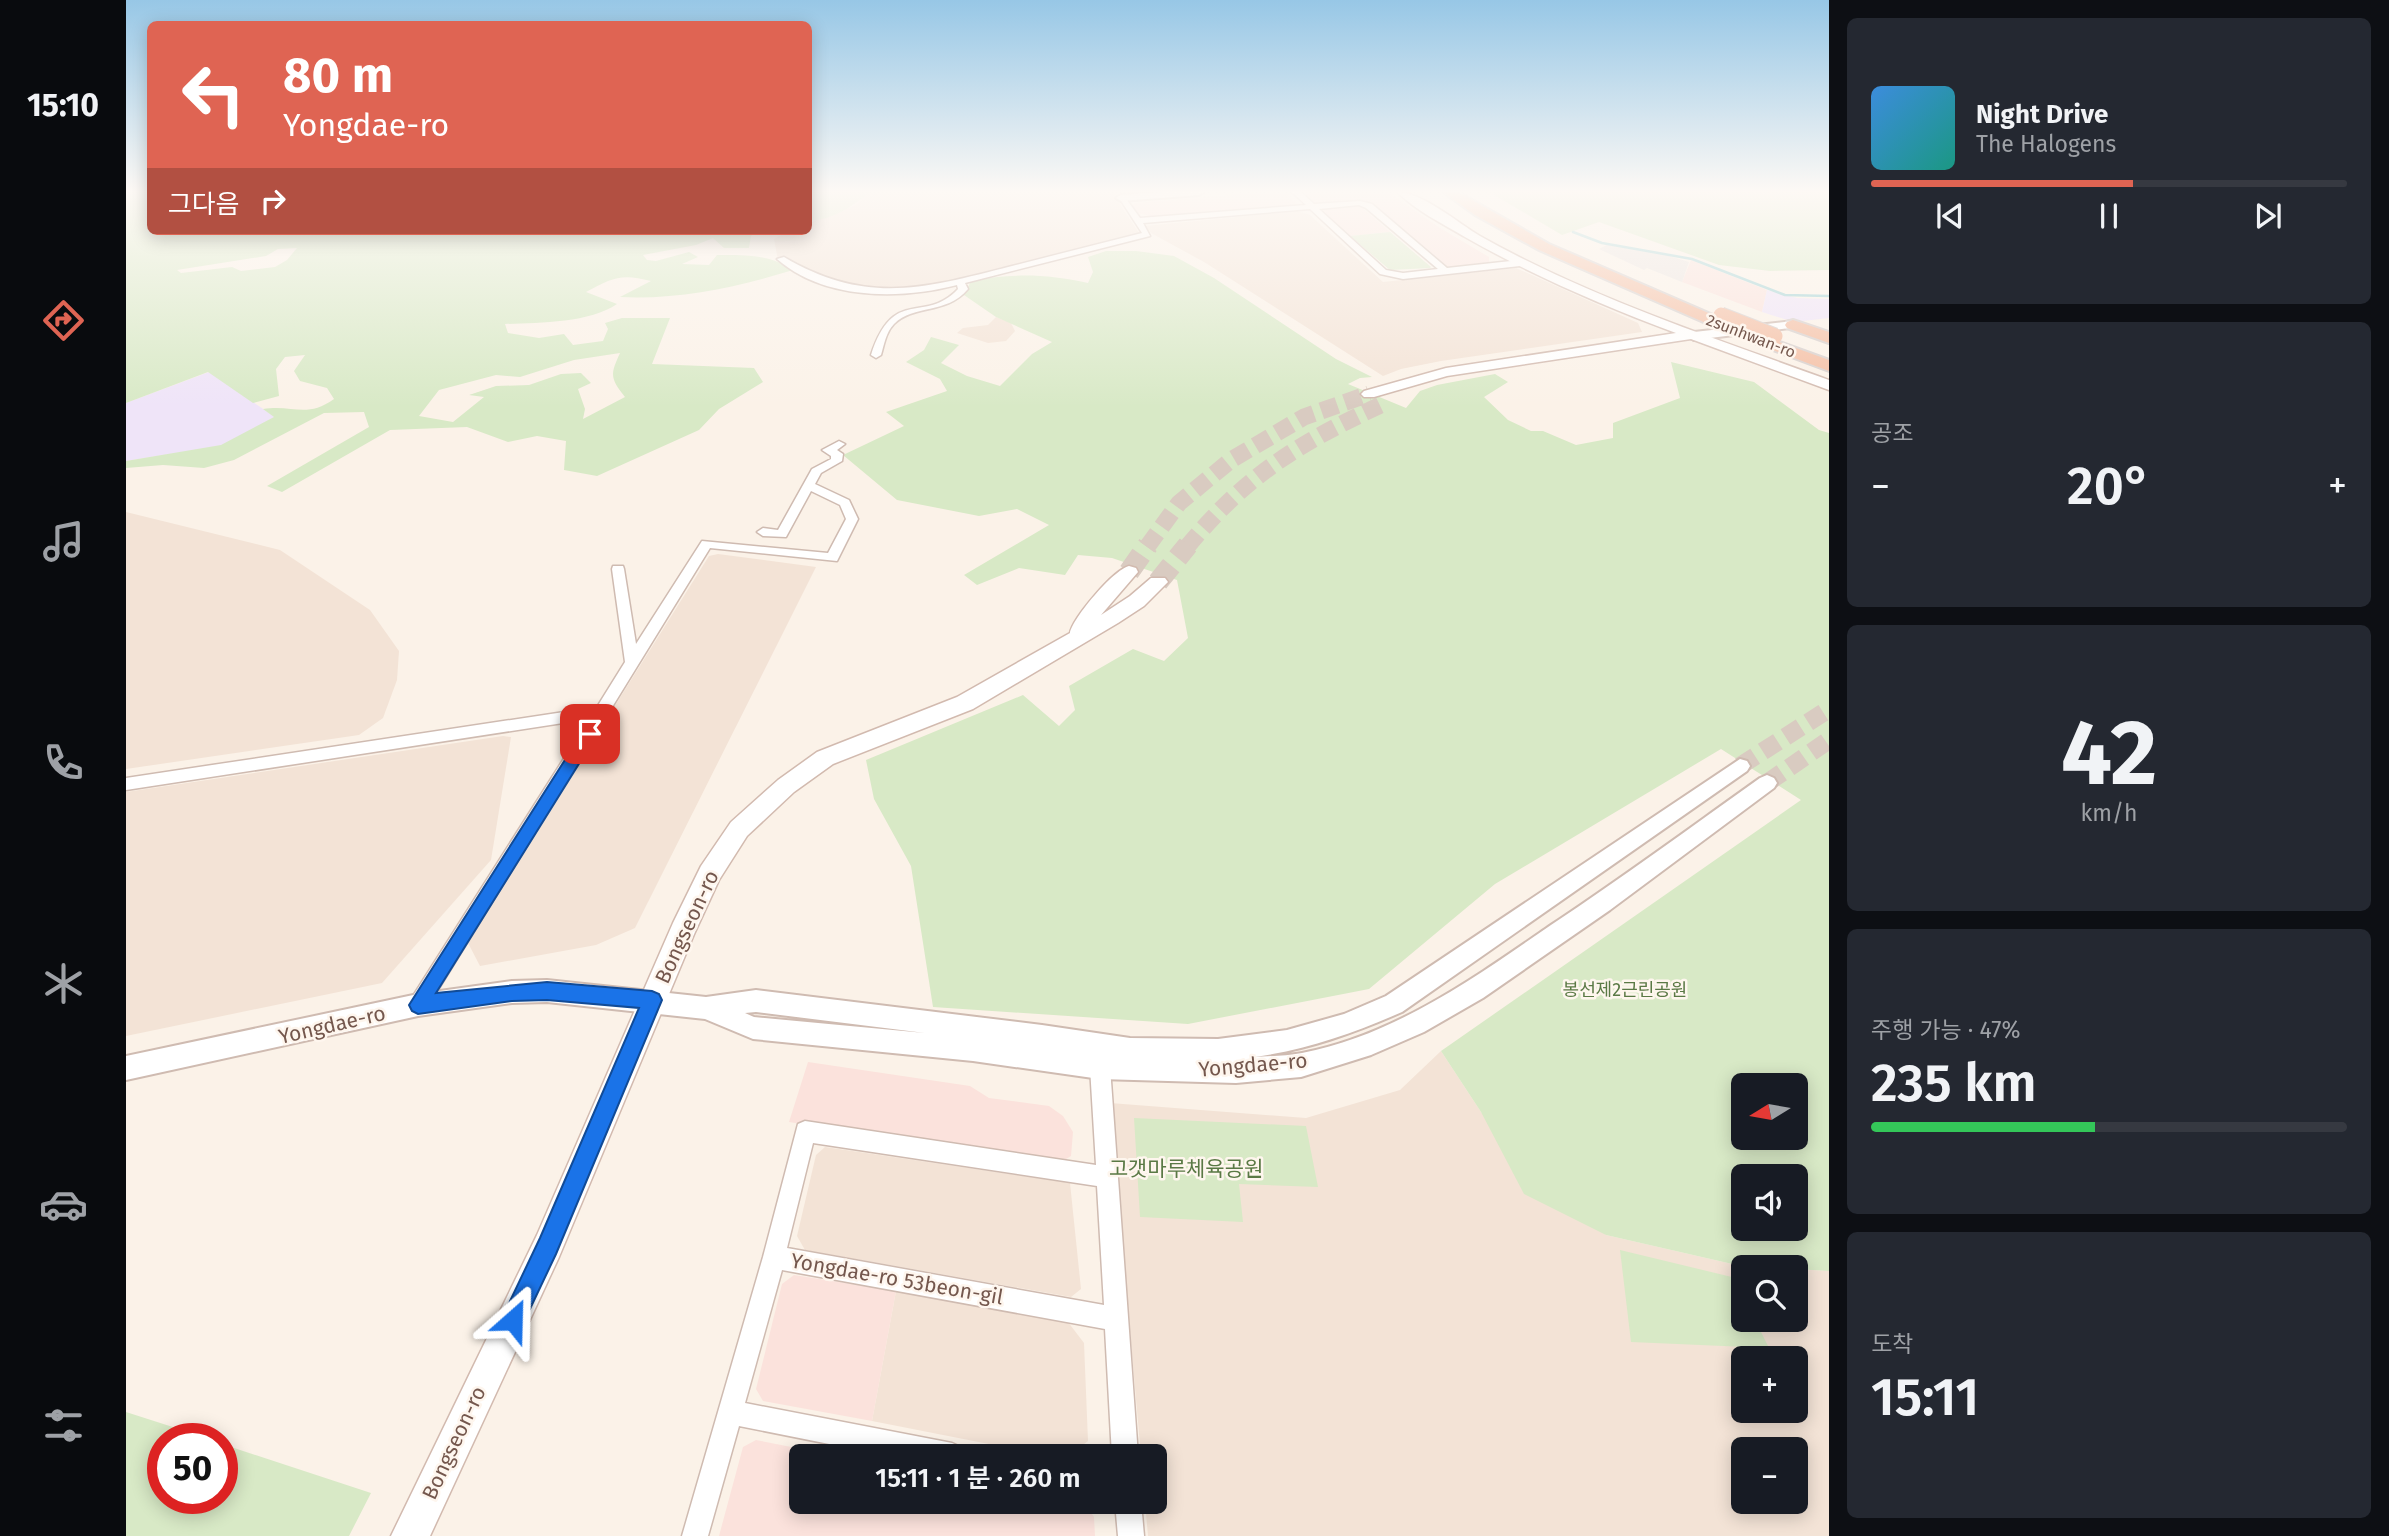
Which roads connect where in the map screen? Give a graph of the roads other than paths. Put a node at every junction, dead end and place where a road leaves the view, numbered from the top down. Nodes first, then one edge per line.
1 (790, 264) edge
2 (1031, 264) edge
3 (1375, 264) edge
4 (1436, 264) edge
5 (1514, 264) edge
6 (1521, 264) edge
7 (1583, 264) edge
8 (1600, 264) edge
9 (1446, 272) junction
10 (960, 282) junction
11 (1718, 318) junction
12 (1793, 325) joint
13 (1694, 336) junction
14 (1829, 338) edge
15 (876, 355) dead end
16 (1829, 356) edge
17 (1829, 366) edge
18 (1418, 381) junction
19 (1829, 385) edge
20 (1369, 394) tunnel mouth
21 (1387, 402) tunnel mouth
22 (839, 444) dead end
23 (808, 485) junction
24 (763, 532) dead end
25 (618, 569) dead end
26 (1129, 572) tunnel mouth
27 (1158, 582) tunnel mouth
28 (1075, 637) junction
29 (632, 664) junction
30 (604, 711) junction
31 (1740, 766) tunnel mouth
32 (126, 783) edge
33 (1767, 783) tunnel mouth
34 (652, 1000) junction
35 (418, 1005) junction
36 (706, 1008) junction
37 (1100, 1067) junction
38 (126, 1068) edge
39 (1106, 1177) junction
40 (774, 1257) junction
41 (1117, 1319) junction
42 (730, 1412) junction
43 (891, 1444) edge
44 (1124, 1444) edge
45 (1129, 1514) edge
46 (410, 1536) edge
47 (695, 1536) edge
48 (1130, 1536) edge

1 - 10 street
2 - 10 street
3 - 9 street
4 - 9 street
5 - 9 street
6 - 13 main road
7 - 11 highway, 2sunhwan-ro
8 - 11 highway, 2sunhwan-ro
10 - 15 street
11 - 16 highway, 2sunhwan-ro, bridge
11 - 17 highway, 2sunhwan-ro
12 - 13 street
12 - 14 highway
13 - 18 main road
13 - 19 main road
18 - 20 main road
18 - 21 main road
22 - 23 street
23 - 24 street
23 - 29 street
25 - 29 street
26 - 28 main road
27 - 28 main road, Bongseon-ro
28 - 34 main road, Bongseon-ro
29 - 30 street
30 - 32 street
30 - 35 street
31 - 36 street, Yongdae-ro
33 - 37 street, Yongdae-ro
34 - 35 street, Yongdae-ro
34 - 36 street, Yongdae-ro
34 - 46 main road, Bongseon-ro
35 - 38 street, Yongdae-ro
36 - 37 street, Yongdae-ro
37 - 39 street
39 - 40 street, Yongdae-ro 53beon-gil
39 - 41 street
40 - 41 street, Yongdae-ro 53beon-gil
40 - 42 street
41 - 44 street
42 - 43 street
42 - 47 street
45 - 48 street

